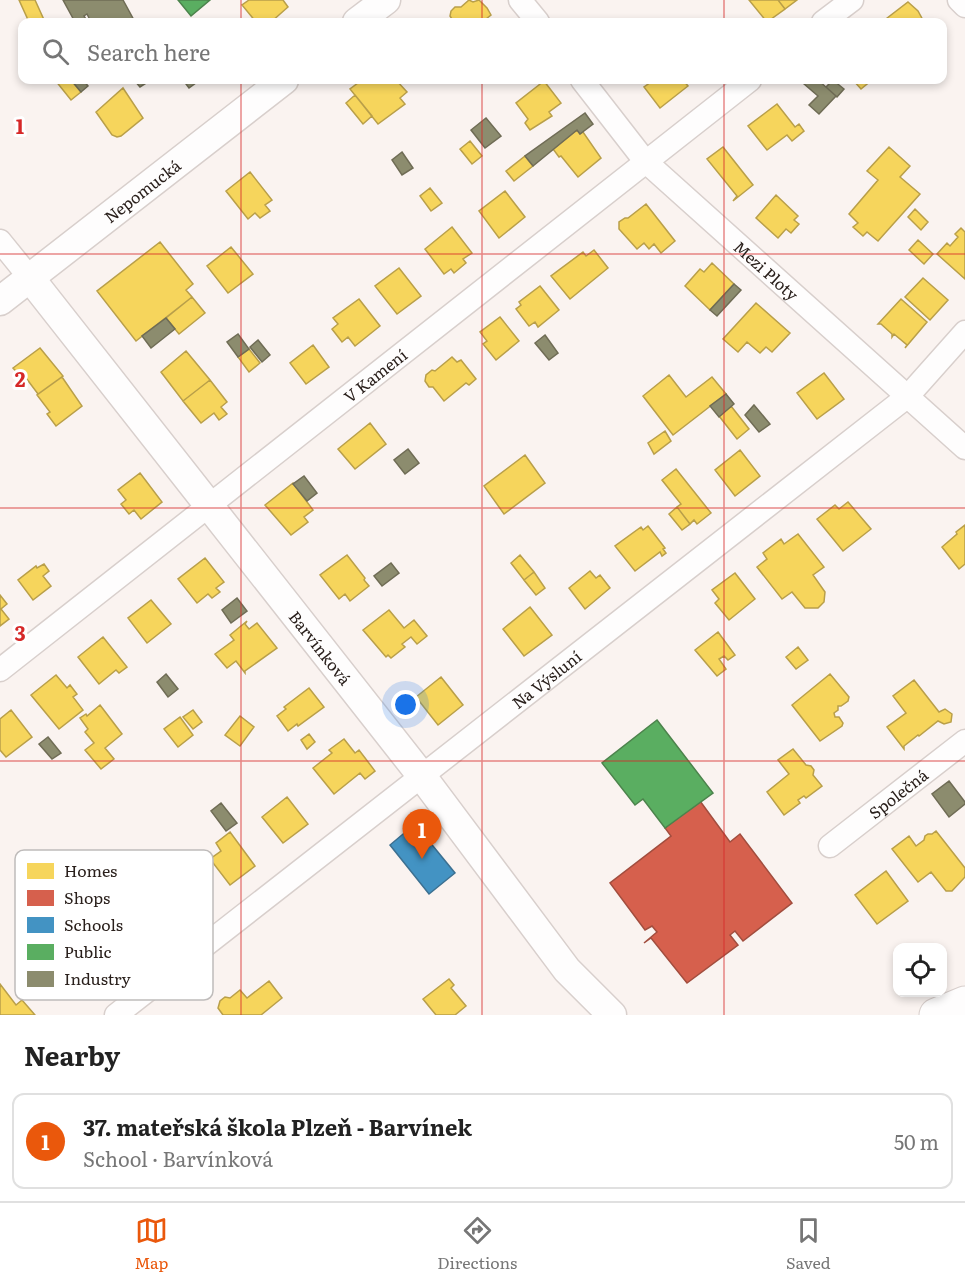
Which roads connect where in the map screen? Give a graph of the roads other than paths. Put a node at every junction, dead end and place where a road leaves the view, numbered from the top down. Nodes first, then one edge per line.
1 (386, 0) edge
2 (520, 0) edge
3 (852, 0) edge
4 (959, 0) edge
5 (965, 6) edge
6 (362, 18) edge
7 (535, 18) edge
8 (828, 18) edge
9 (279, 84) edge
10 (585, 84) edge
11 (745, 84) edge
12 (645, 161) junction
13 (0, 241) edge
14 (30, 278) junction
15 (0, 301) edge
16 (965, 332) edge
17 (908, 396) junction
18 (965, 448) edge
19 (209, 505) junction
20 (0, 670) edge
21 (965, 741) edge
22 (421, 775) junction
23 (830, 846) dead end
24 (213, 939) edge
25 (135, 1000) edge
26 (965, 1003) edge
27 (116, 1015) edge
28 (612, 1015) edge
29 (936, 1015) edge

1 - 6 street
2 - 7 street
3 - 8 street
4 - 5 street
9 - 14 street, Nepomucká
10 - 12 street, Mezi Ploty
11 - 12 street, V Kamení
12 - 17 street, Mezi Ploty
12 - 19 street, V Kamení
13 - 14 street
14 - 15 street, Nepomucká
14 - 19 street, Barvínková
16 - 17 street, Na Výsluní
17 - 18 street, Mezi Ploty
17 - 22 street, Na Výsluní
19 - 20 street, V Kamení
19 - 22 street, Barvínková
21 - 23 street, Společná
22 - 24 street, Na Výsluní
22 - 28 street, Barvínková
25 - 27 street, Na Výsluní
26 - 29 highway

